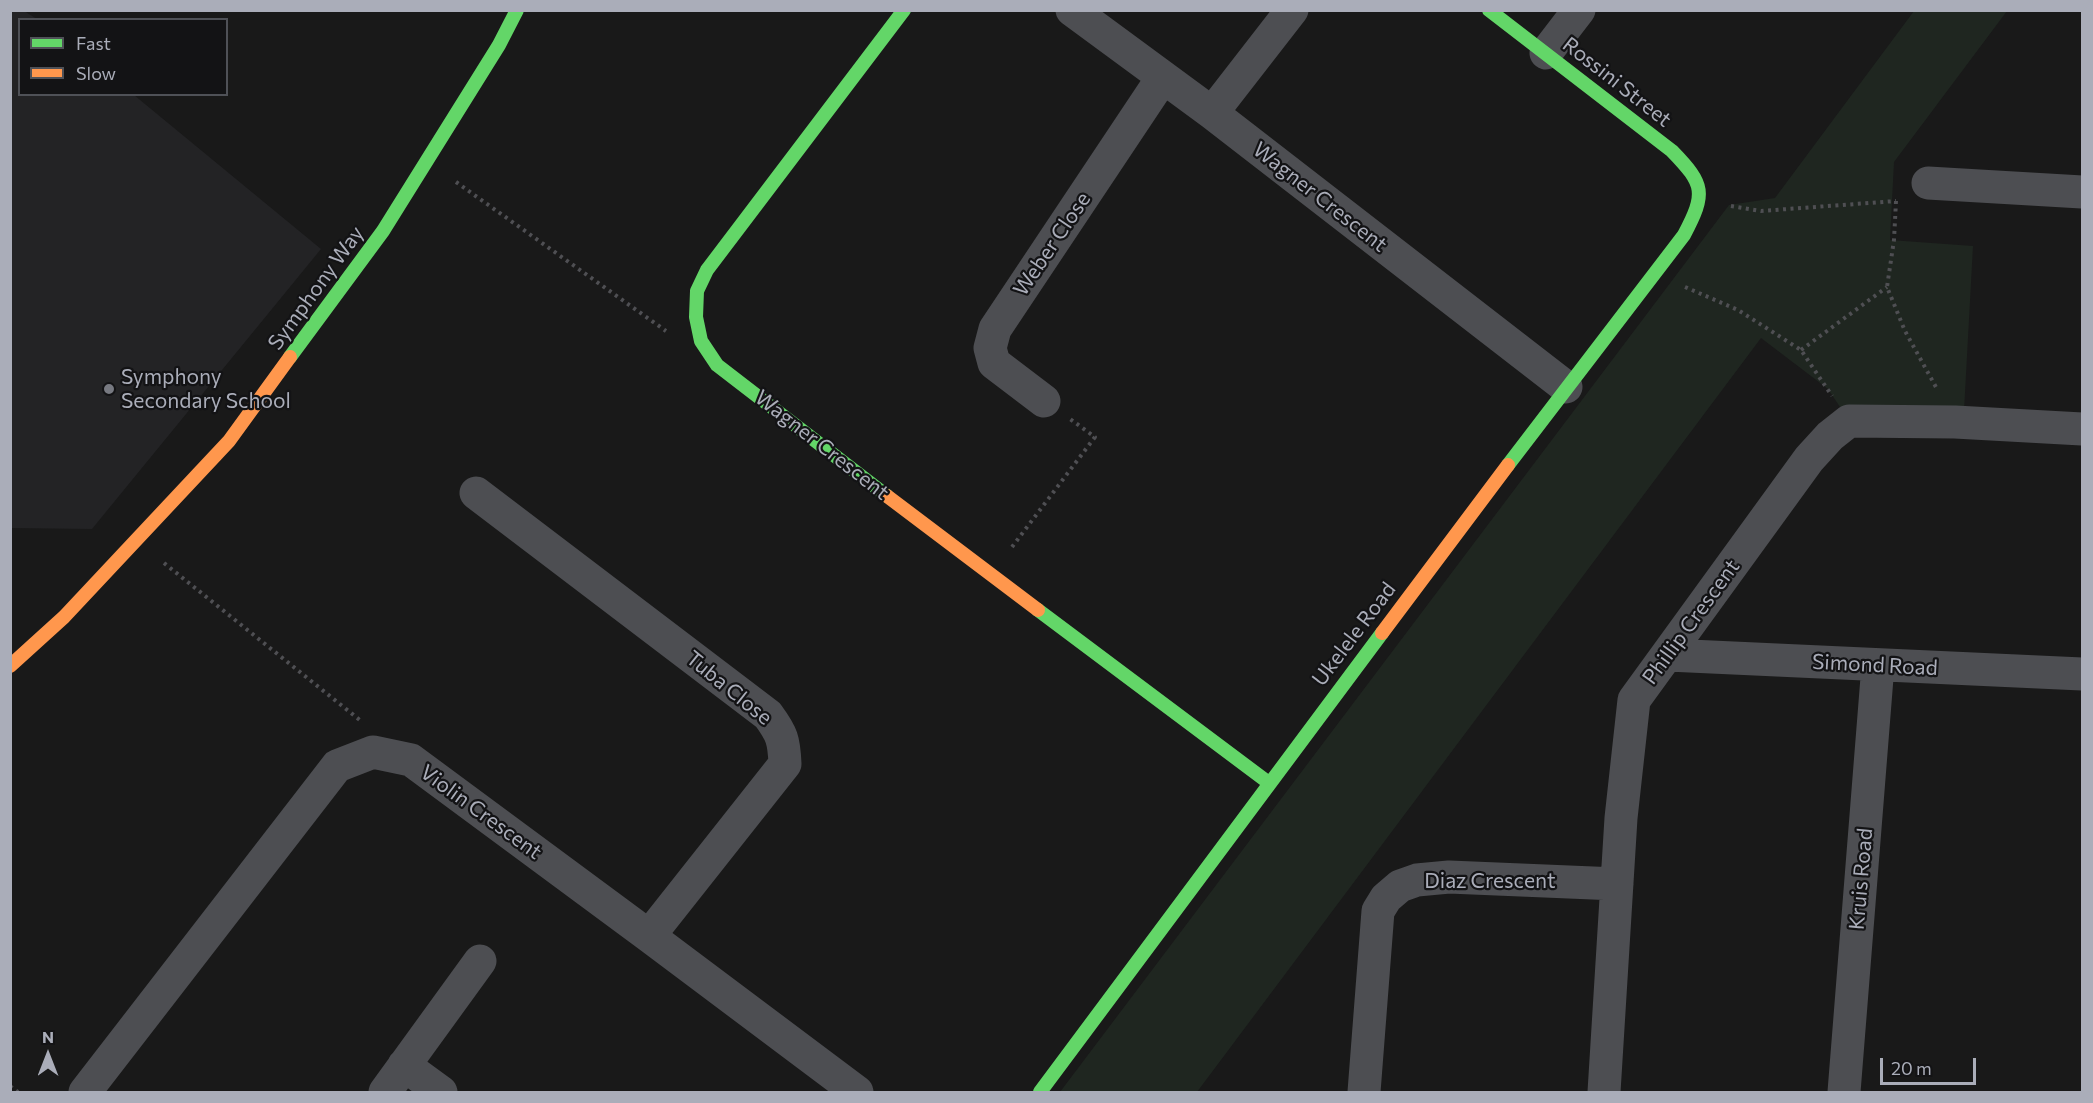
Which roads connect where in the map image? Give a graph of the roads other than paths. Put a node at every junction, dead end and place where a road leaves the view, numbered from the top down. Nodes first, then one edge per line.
1 (517, 10) edge
2 (904, 10) edge
3 (1072, 10) edge
4 (1292, 10) edge
5 (1489, 10) edge
6 (1579, 10) edge
7 (1546, 53) junction
8 (1163, 77) junction
9 (1212, 113) junction
10 (1928, 183) road end
11 (2082, 192) edge
12 (1701, 200) joint
13 (1566, 387) junction
14 (1044, 401) road end
15 (2082, 429) edge
16 (476, 493) dead end
17 (1668, 655) junction
18 (1878, 665) junction
19 (10, 666) edge
20 (2082, 675) edge
21 (1269, 783) junction
22 (1617, 884) junction
23 (649, 936) junction
24 (480, 962) dead end
25 (404, 1065) junction
26 (85, 1092) edge
27 (385, 1092) edge
28 (441, 1092) edge
29 (857, 1092) edge
30 (1040, 1092) edge
31 (1364, 1092) edge
32 (1604, 1092) edge
33 (1844, 1092) edge

1 - 19 street, Symphony Way
2 - 21 street, Wagner Crescent
3 - 8 street, Wagner Crescent
4 - 9 street
5 - 7 street, Rossini Street
6 - 7 street
7 - 12 street, Rossini Street
8 - 9 street, Wagner Crescent
8 - 14 street, Weber Close
9 - 13 street, Wagner Crescent
10 - 11 street
12 - 13 street, Ukelele Road
13 - 21 street, Ukelele Road
15 - 17 street, Phillip Crescent
16 - 23 street, Tuba Close
17 - 18 street, Simond Road
17 - 22 street, Phillip Crescent
18 - 20 street, Simond Road
18 - 33 street, Kruis Road
21 - 30 street, Ukelele Road
22 - 31 street, Diaz Crescent
22 - 32 street, Phillip Crescent
23 - 26 street, Violin Crescent
23 - 29 street, Violin Crescent
24 - 25 street
25 - 27 street
25 - 28 street

